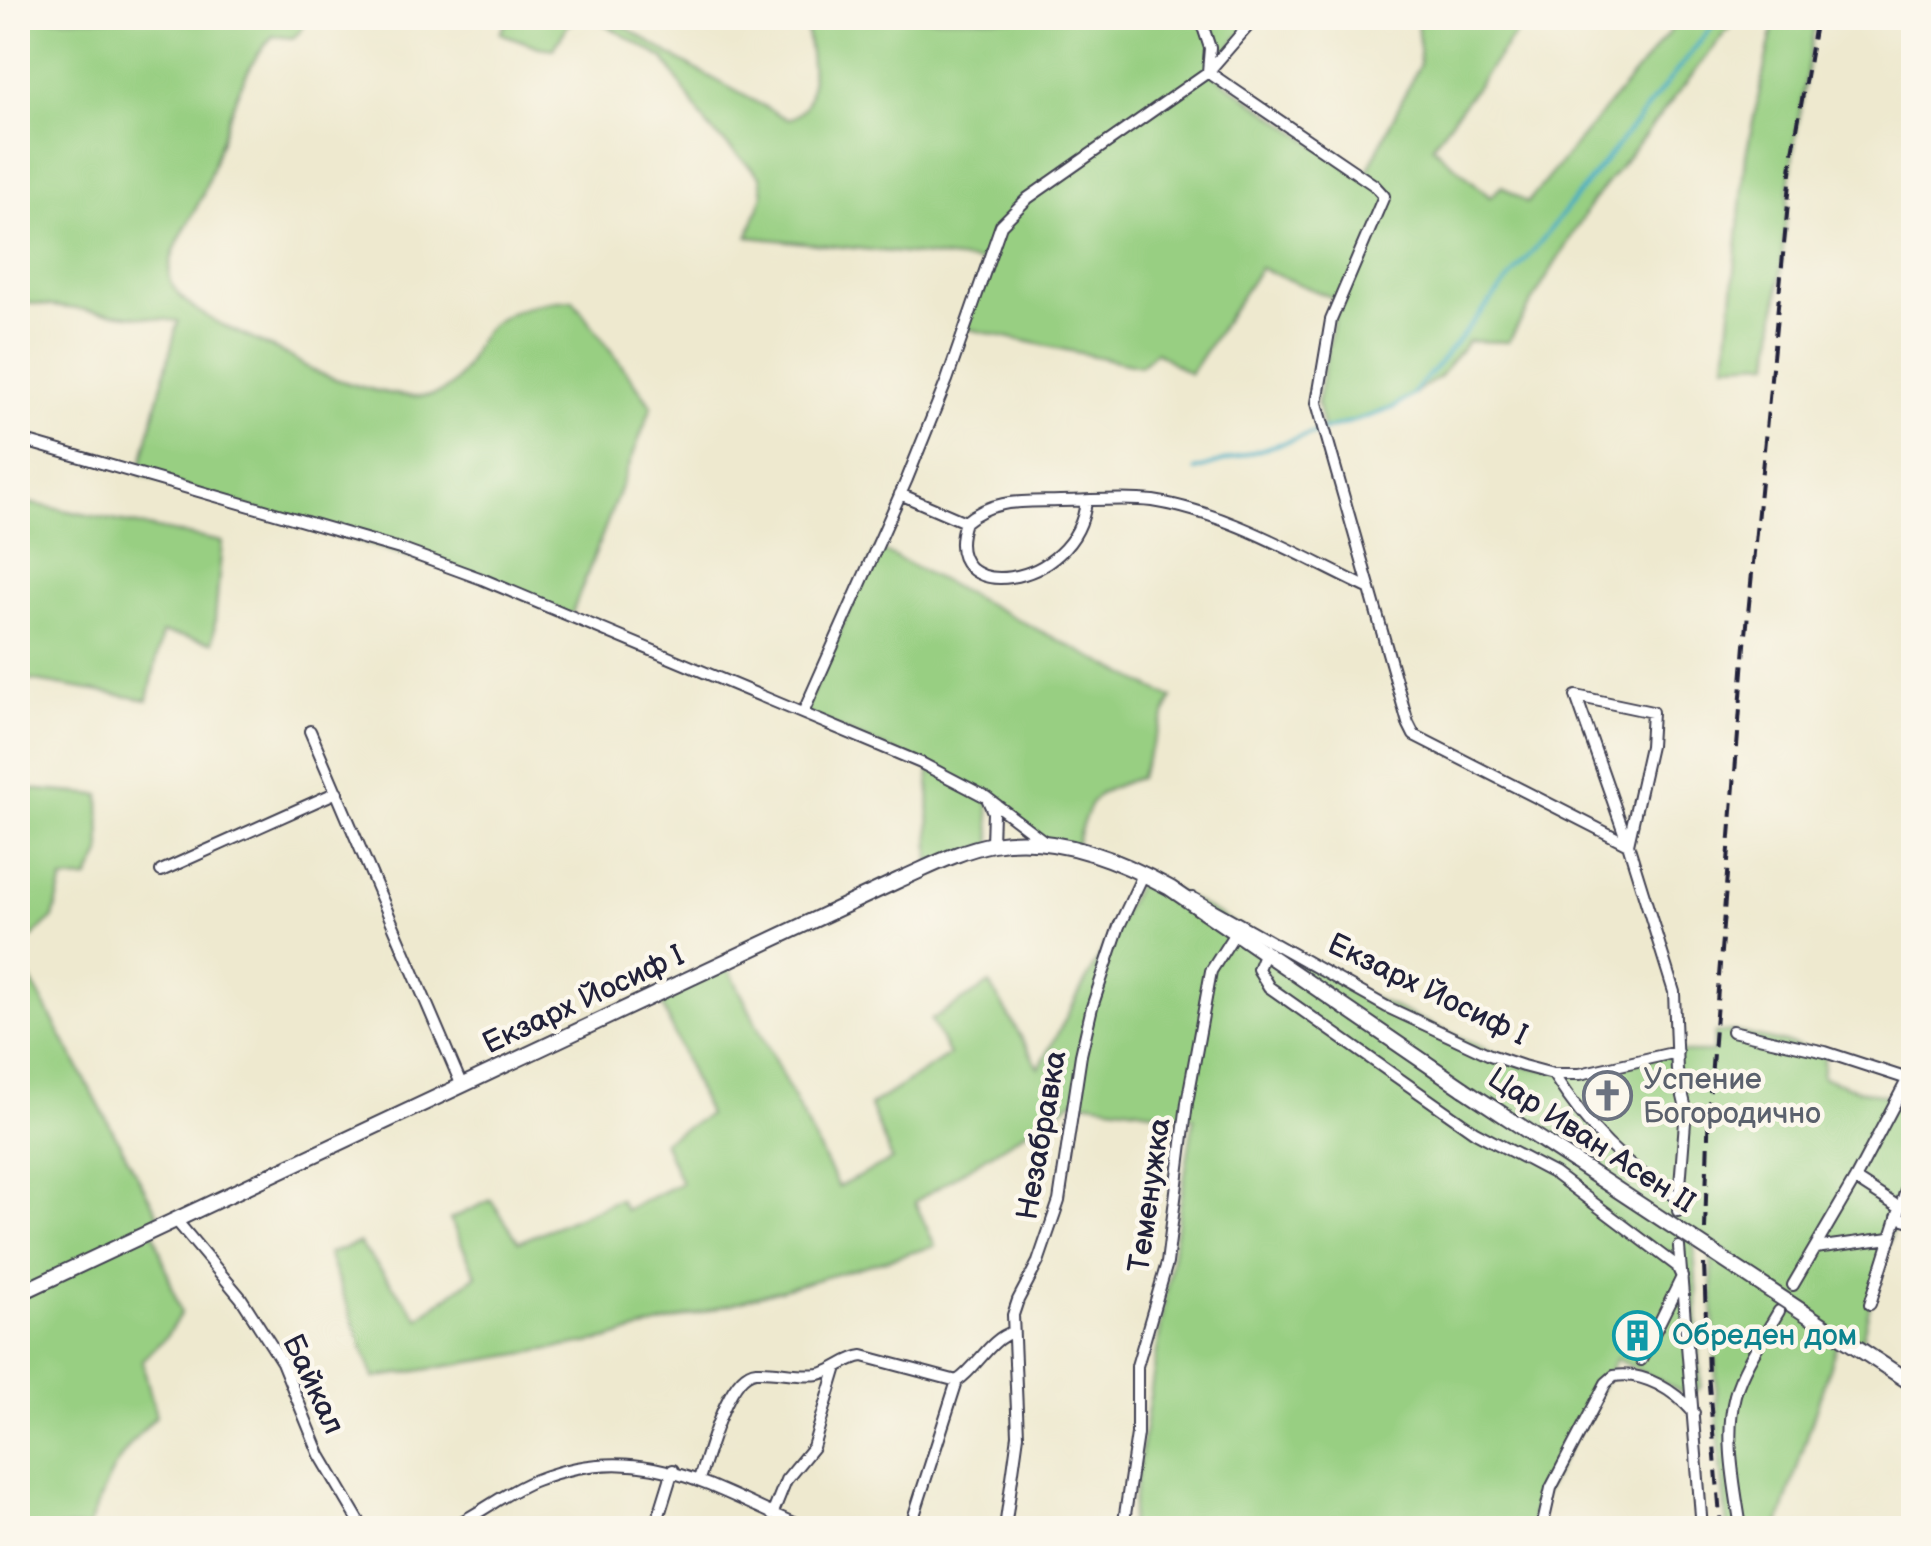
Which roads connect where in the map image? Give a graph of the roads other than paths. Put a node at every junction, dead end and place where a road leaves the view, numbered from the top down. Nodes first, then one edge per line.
1 (1200, 18) edge
2 (1255, 18) edge
3 (1208, 72) junction
4 (18, 439) edge
5 (900, 494) junction
6 (1086, 501) junction
7 (965, 522) junction
8 (1368, 588) junction
9 (802, 713) junction
10 (310, 731) dead end
11 (337, 792) junction
12 (986, 797) junction
13 (992, 844) junction
14 (1628, 844) junction
15 (1048, 845) junction
16 (160, 871) dead end
17 (1144, 874) junction
18 (1170, 888) junction
19 (1238, 936) junction
20 (1264, 954) junction
21 (1387, 1007) junction
22 (1377, 1030) junction
23 (1732, 1031) dead end
24 (1677, 1052) junction
25 (1914, 1067) edge
26 (1553, 1074) junction
27 (1910, 1079) edge
28 (462, 1086) junction
29 (1914, 1164) edge
30 (1855, 1179) junction
31 (1678, 1198) junction
32 (1678, 1211) dead end
33 (1898, 1213) junction
34 (175, 1219) junction
35 (1914, 1222) edge
36 (1890, 1238) junction
37 (1679, 1247) dead end
38 (1815, 1248) junction
39 (1682, 1276) junction
40 (1793, 1285) dead end
41 (24, 1290) edge
42 (1870, 1304) dead end
43 (1778, 1311) dead end
44 (1013, 1332) junction
45 (1641, 1360) dead end
46 (837, 1366) junction
47 (957, 1381) junction
48 (1914, 1385) edge
49 (1694, 1413) junction
50 (673, 1470) junction
51 (700, 1479) junction
52 (772, 1515) junction
53 (363, 1528) edge
54 (449, 1528) edge
55 (655, 1528) edge
56 (805, 1528) edge
57 (910, 1528) edge
58 (1005, 1528) edge
59 (1123, 1528) edge
60 (1542, 1528) edge
61 (1702, 1528) edge
62 (1742, 1528) edge

1 - 3 street
2 - 3 street
3 - 5 street
3 - 8 street
4 - 9 street
5 - 7 street
5 - 9 street
6 - 7 street
6 - 7 street
6 - 8 street
8 - 14 street
9 - 12 street
10 - 11 street
11 - 16 street
11 - 28 street
12 - 13 street
12 - 15 street
13 - 15 main road, Екзарх Йосиф I
13 - 28 main road, Екзарх Йосиф I
14 - 14 street
14 - 24 street
15 - 17 main road, Екзарх Йосиф I
17 - 18 main road, Екзарх Йосиф I
17 - 44 street, Незабравка
18 - 19 main road, Екзарх Йосиф I
18 - 21 street, Екзарх Йосиф I
19 - 20 main road, Цар Иван Асен II
19 - 59 street, Теменужка
20 - 22 main road, Цар Иван Асен II
20 - 39 street
21 - 22 street
21 - 26 street, Екзарх Йосиф I
22 - 48 main road, Цар Иван Асен II, bridge
23 - 27 street
24 - 26 street, Екзарх Йосиф I
24 - 31 street
25 - 27 street
26 - 31 street
27 - 30 street
28 - 34 main road, Екзарх Йосиф I
29 - 33 street
30 - 33 street
30 - 38 street
31 - 32 street
33 - 35 street
33 - 36 street
34 - 41 main road, Екзарх Йосиф I
34 - 53 street, Байкал
36 - 38 street
36 - 42 street
37 - 39 street
38 - 40 street
39 - 45 street
39 - 49 street
43 - 62 street
44 - 47 street
44 - 58 street, Незабравка
46 - 47 street
46 - 51 street
46 - 52 street
47 - 57 street
49 - 60 street
49 - 61 street
50 - 51 street
50 - 54 street
50 - 55 street
51 - 52 street
52 - 56 street

